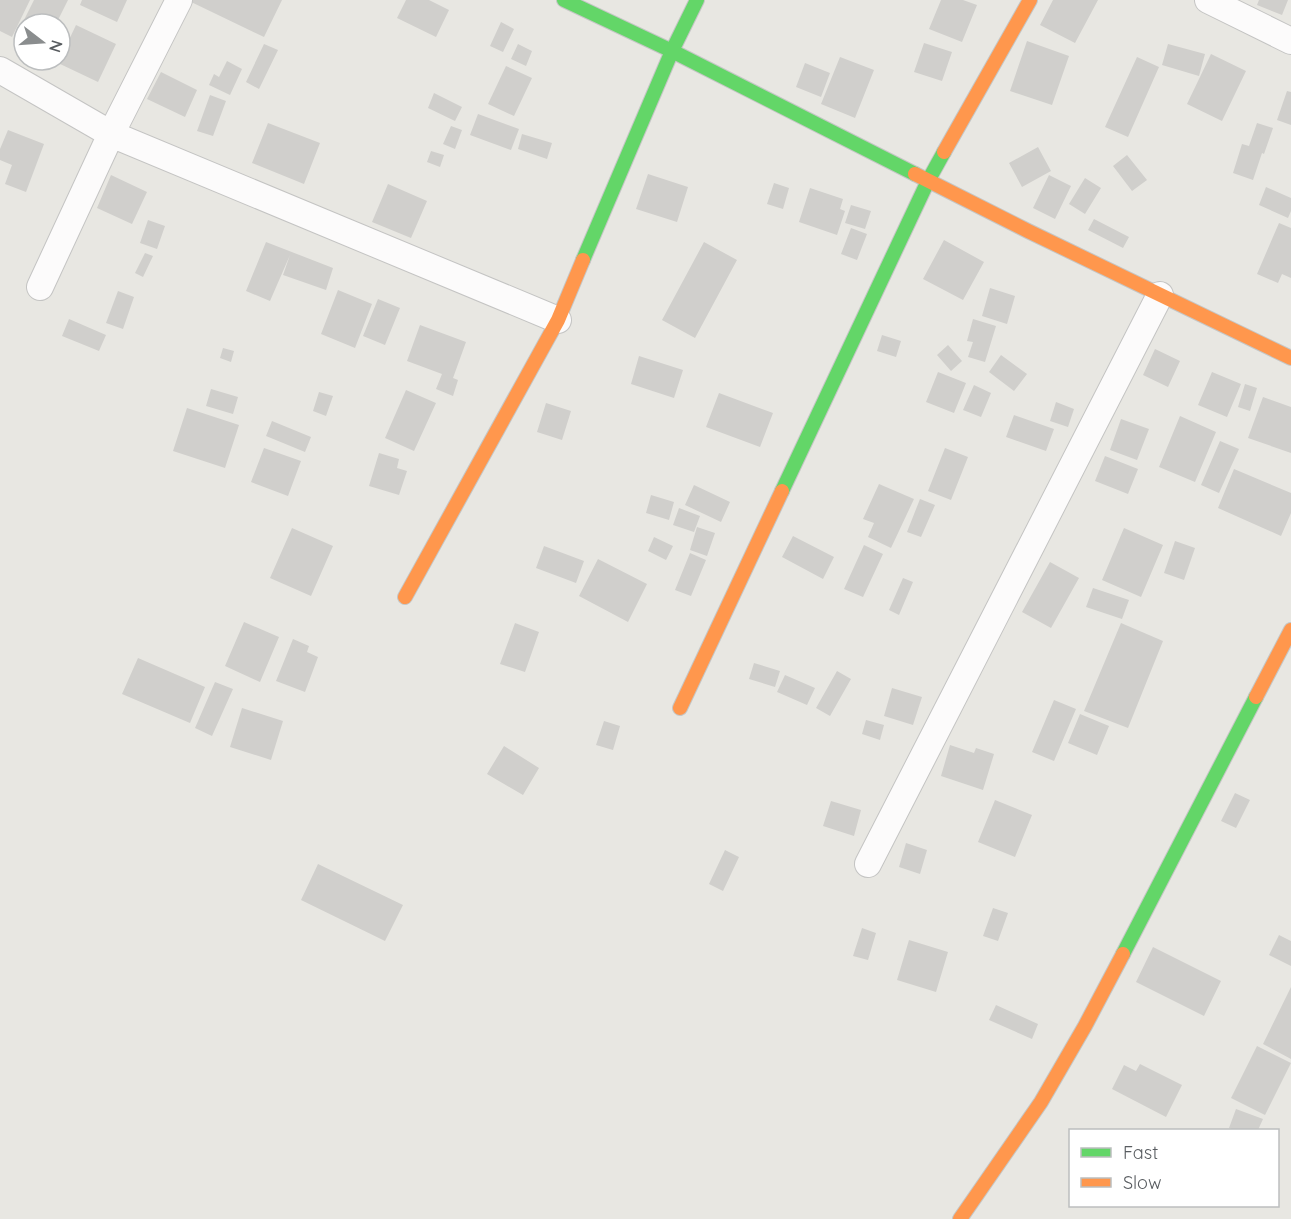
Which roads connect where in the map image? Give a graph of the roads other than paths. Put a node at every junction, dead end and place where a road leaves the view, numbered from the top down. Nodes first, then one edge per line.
1 (179, 0) edge
2 (564, 0) edge
3 (697, 0) edge
4 (1030, 0) edge
5 (1208, 0) edge
6 (1291, 41) edge
7 (672, 51) junction
8 (0, 70) edge
9 (111, 134) junction
10 (928, 181) junction
11 (40, 287) dead end
12 (1160, 295) junction
13 (558, 320) junction
14 (1291, 358) edge
15 (405, 597) dead end
16 (1291, 630) edge
17 (680, 708) dead end
18 (868, 864) dead end
19 (960, 1219) edge

1 - 9 street
2 - 7 street
3 - 7 street
4 - 10 street
5 - 6 street
7 - 10 street
7 - 13 street
8 - 9 street
9 - 11 street
9 - 13 street
10 - 12 street
10 - 17 street
12 - 14 street
12 - 18 street
13 - 15 street
16 - 19 street

